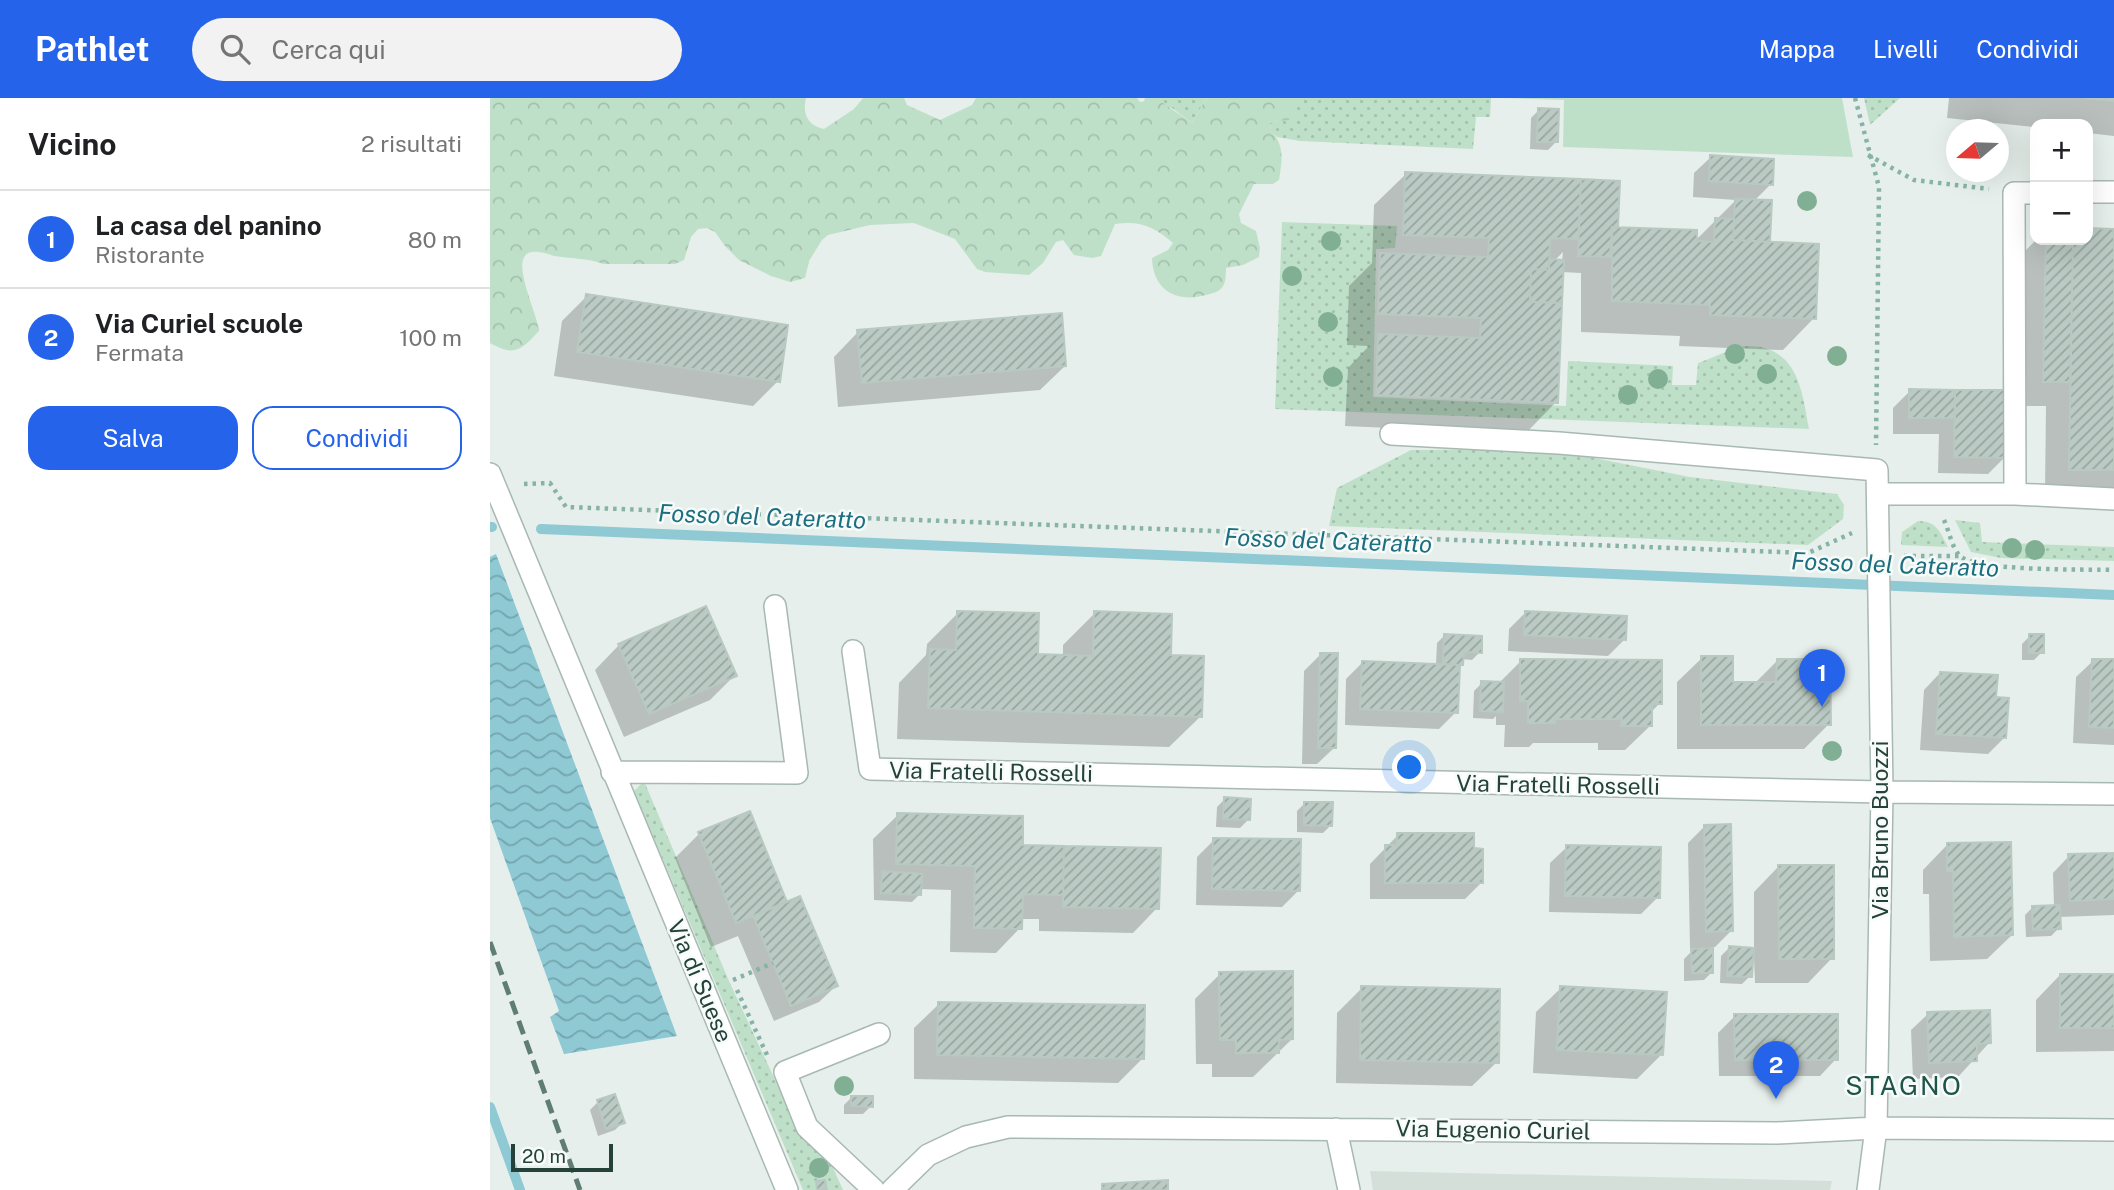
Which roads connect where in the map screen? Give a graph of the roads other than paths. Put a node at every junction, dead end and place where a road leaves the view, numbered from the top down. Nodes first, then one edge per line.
1 (2093, 192) edge
2 (2114, 192) edge
3 (2025, 193) edge
4 (1391, 434) dead end
5 (492, 479) edge
6 (1878, 494) junction
7 (2015, 494) junction
8 (2114, 499) edge
9 (775, 606) dead end
10 (853, 651) dead end
11 (612, 772) junction
12 (1882, 792) junction
13 (2114, 794) edge
14 (879, 1034) dead end
15 (1876, 1128) junction
16 (1336, 1129) junction
17 (2114, 1130) edge
18 (787, 1190) edge
19 (874, 1190) edge
20 (892, 1190) edge
21 (1349, 1190) edge
22 (1868, 1190) edge

1 - 2 street
3 - 7 street
4 - 6 street, Via Bruno Buozzi
5 - 11 street, Via di Suese
6 - 7 street
6 - 12 street, Via Bruno Buozzi
7 - 8 street
9 - 11 street
10 - 12 street, Via Fratelli Rosselli
11 - 18 street, Via di Suese
12 - 13 street, Via Fratelli Rosselli
12 - 15 street, Via Bruno Buozzi
14 - 19 street
15 - 16 street, Via Eugenio Curiel
15 - 17 street, Via Eugenio Curiel
15 - 22 street, Via Bruno Buozzi
16 - 20 street, Via Eugenio Curiel
16 - 21 street

